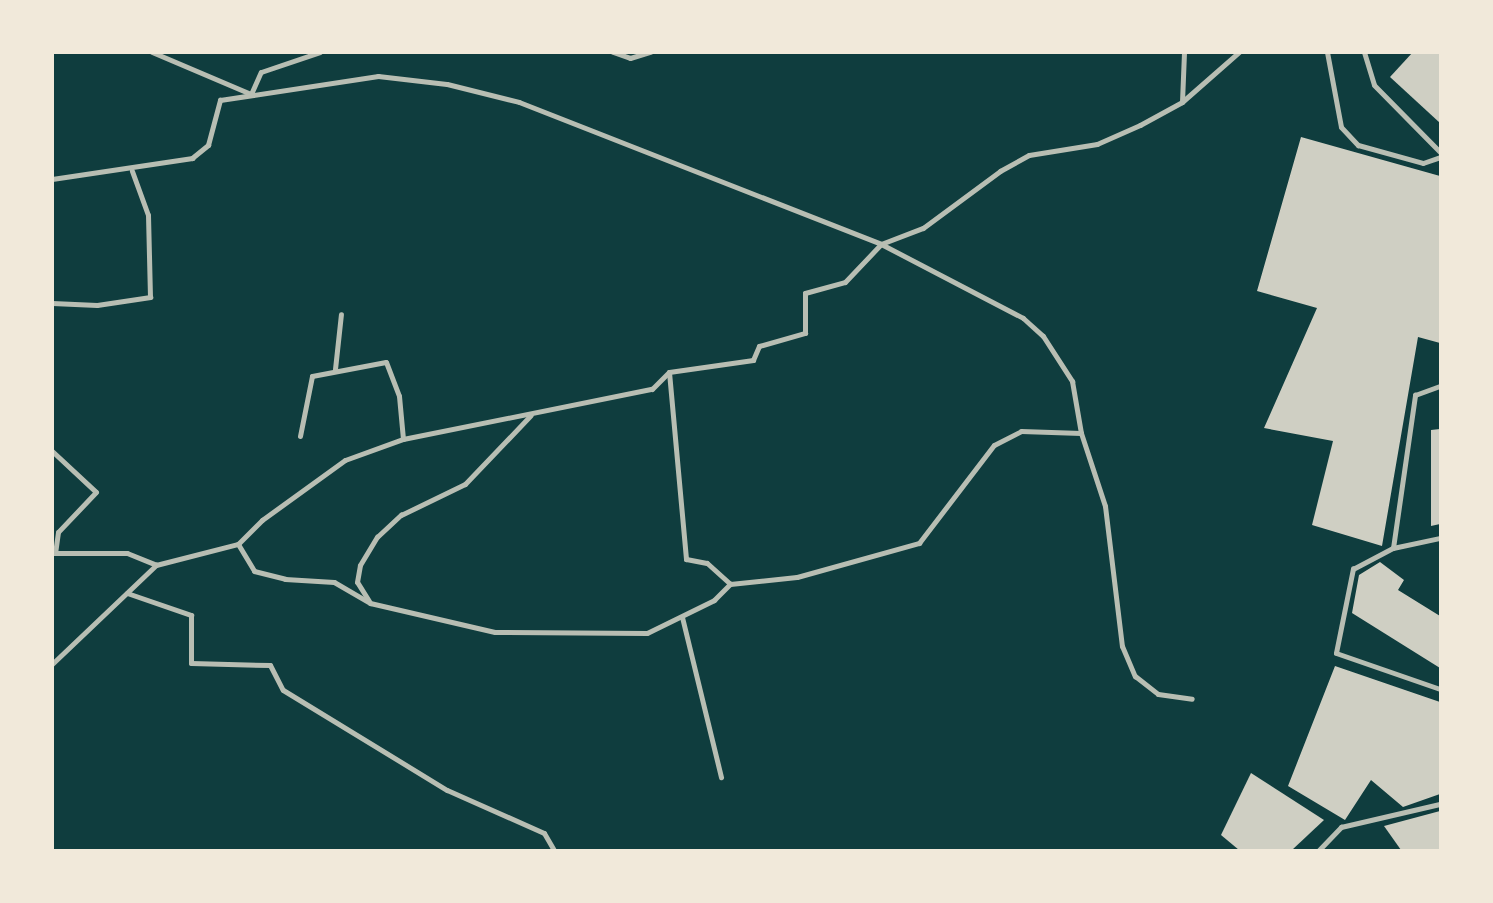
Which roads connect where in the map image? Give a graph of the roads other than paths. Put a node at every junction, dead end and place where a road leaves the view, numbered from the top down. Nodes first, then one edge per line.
1 (152, 52) edge
2 (320, 52) edge
3 (613, 52) edge
4 (650, 52) edge
5 (1184, 52) edge
6 (1239, 52) edge
7 (1327, 52) edge
8 (1364, 52) edge
9 (251, 94) junction
10 (1182, 102) junction
11 (1440, 152) edge
12 (1440, 157) edge
13 (132, 171) junction
14 (52, 179) edge
15 (881, 244) junction
16 (52, 303) edge
17 (341, 314) dead end
18 (335, 369) junction
19 (670, 372) junction
20 (1440, 386) edge
21 (531, 415) junction
22 (1081, 433) junction
23 (300, 436) dead end
24 (402, 439) junction
25 (52, 451) edge
26 (1440, 538) edge
27 (238, 544) junction
28 (1392, 548) junction
29 (54, 553) edge
30 (156, 565) junction
31 (730, 584) junction
32 (127, 593) junction
33 (370, 604) junction
34 (682, 617) junction
35 (1336, 653) joint
36 (52, 664) edge
37 (1440, 689) edge
38 (1192, 699) dead end
39 (721, 777) dead end
40 (1440, 804) edge
41 (554, 850) edge
42 (1319, 850) edge

1 - 9 street
2 - 9 street
3 - 4 street
5 - 10 street
6 - 10 street
7 - 12 street
8 - 11 street
9 - 13 street
9 - 15 street
10 - 15 street
13 - 14 street
13 - 16 street
15 - 19 street
15 - 22 street
17 - 18 street
18 - 23 street
18 - 24 street
19 - 21 street
19 - 31 street
20 - 28 street
21 - 24 street
21 - 33 street
22 - 31 street
22 - 38 street
24 - 27 street
25 - 29 street
26 - 28 street
27 - 30 street
27 - 33 street
28 - 35 street
29 - 30 street
30 - 32 street
31 - 34 street
32 - 36 street
32 - 41 street
33 - 34 street
34 - 39 street
35 - 37 street
40 - 42 street

